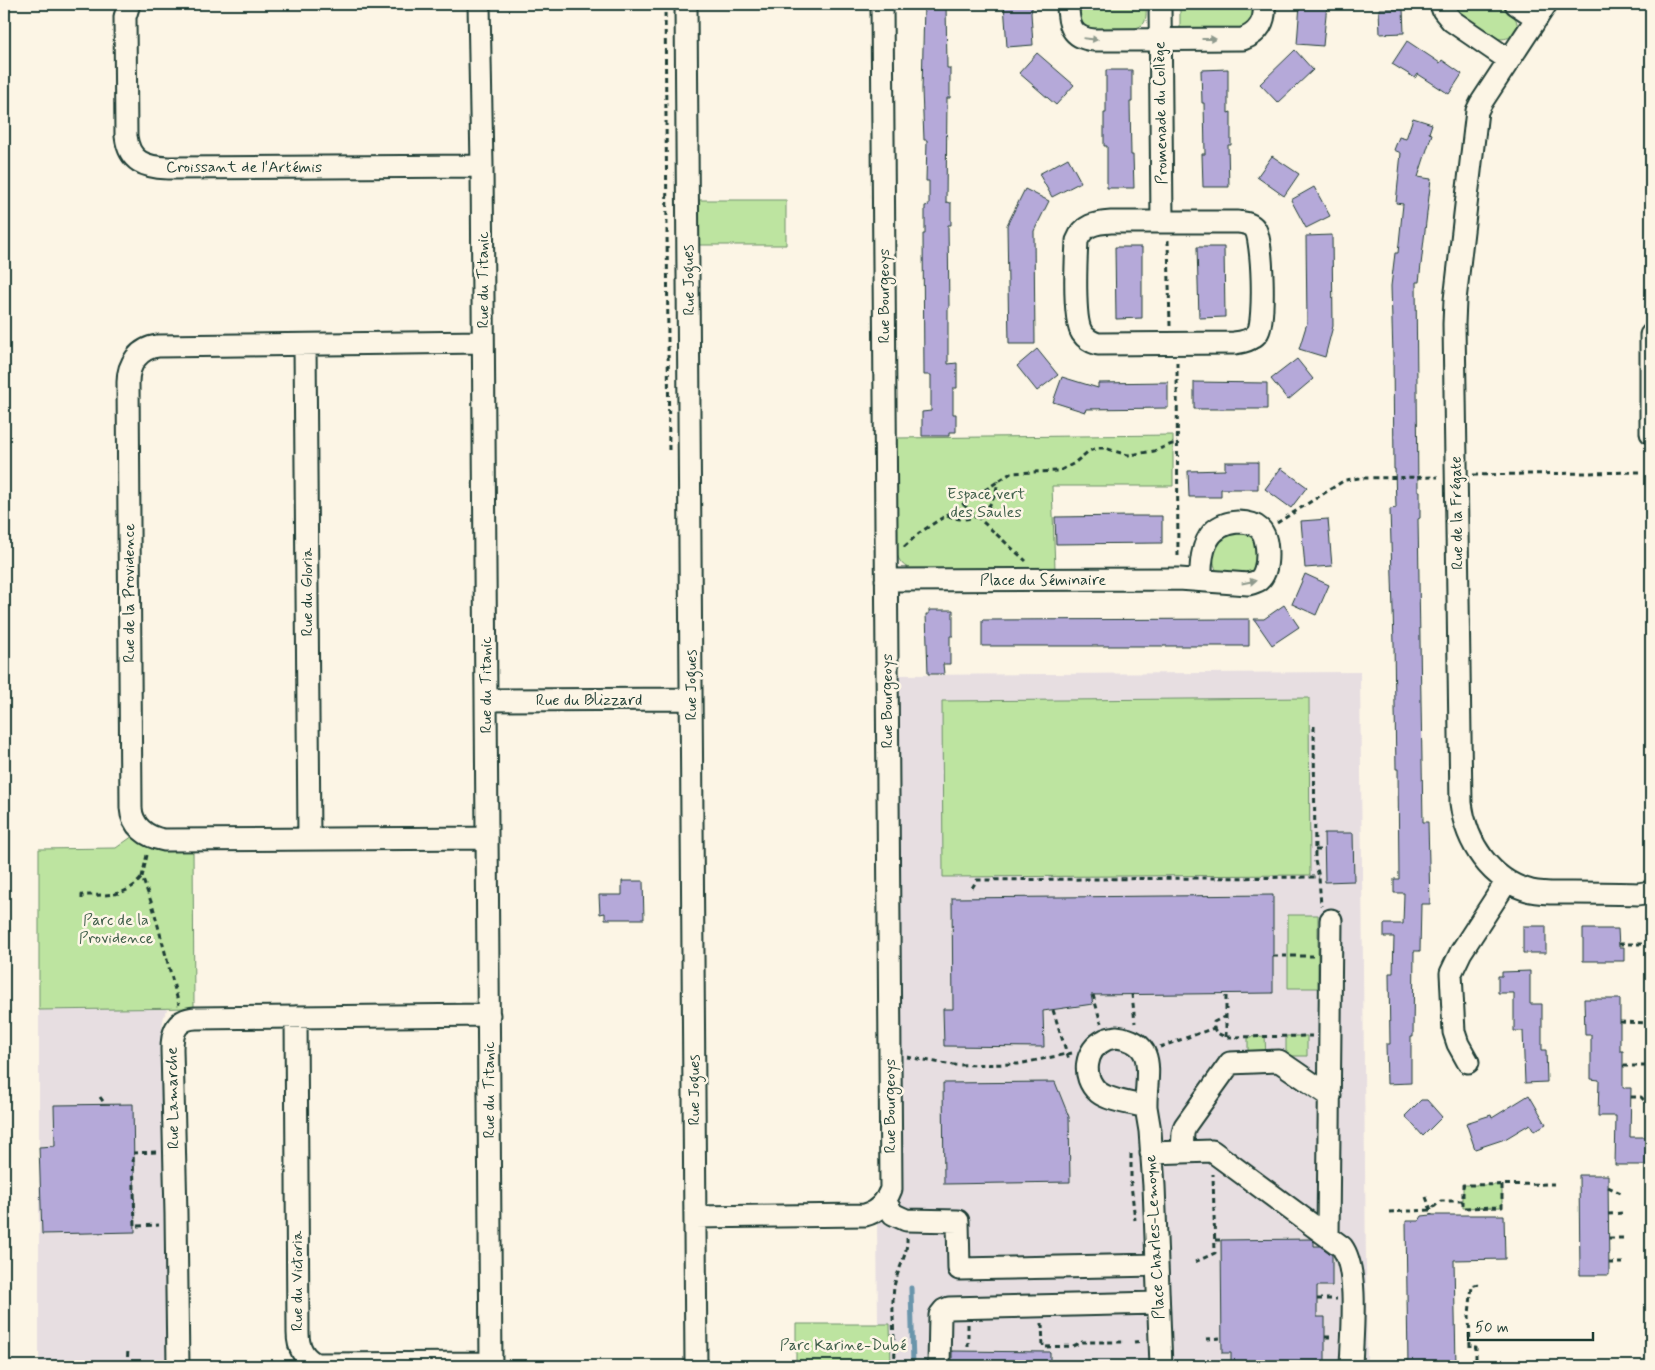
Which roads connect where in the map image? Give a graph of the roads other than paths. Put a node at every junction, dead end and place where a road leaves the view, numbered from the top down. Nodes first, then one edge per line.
1 (128, 4) edge
2 (479, 4) edge
3 (686, 4) edge
4 (882, 4) edge
5 (1068, 4) edge
6 (1160, 4) edge
7 (1264, 4) edge
8 (1442, 4) edge
9 (1516, 4) edge
10 (1542, 11) edge
11 (1160, 39) junction
12 (1509, 60) junction
13 (482, 166) junction
14 (1165, 228) junction
15 (1651, 335) edge
16 (483, 342) junction
17 (305, 345) junction
18 (1651, 388) edge
19 (1651, 434) edge
20 (886, 580) junction
21 (1200, 580) dead end
22 (691, 699) junction
23 (486, 700) junction
24 (309, 838) junction
25 (487, 838) junction
26 (1507, 881) junction
27 (1651, 892) edge
28 (1326, 917) road end
29 (489, 1015) junction
30 (296, 1016) junction
31 (1468, 1062) dead end
32 (1330, 1096) junction
33 (1146, 1107) dead end
34 (1182, 1152) junction
35 (1151, 1153) junction
36 (885, 1201) junction
37 (695, 1217) junction
38 (1328, 1237) junction
39 (1156, 1264) junction
40 (1158, 1303) junction
41 (491, 1365) edge
42 (178, 1366) edge
43 (696, 1366) edge
44 (939, 1366) edge
45 (1161, 1366) edge
46 (1351, 1366) edge

1 - 13 street, Croissant de l'Artémis
2 - 13 street, Rue du Titanic
3 - 22 street, Rue Jogues
4 - 20 street, Rue Bourgeoys
5 -> 11 street
6 - 11 street, Promenade du Collège
11 -> 7 street
8 - 12 street
9 - 10 street
10 - 12 street, Rue de la Frégate
11 - 14 street, Promenade du Collège
12 - 26 street, Rue de la Frégate
13 - 16 street, Rue du Titanic
14 - 14 street
15 - 18 street
16 - 17 street, Rue de la Providence
16 - 23 street, Rue du Titanic
17 - 24 street, Rue du Gloria
17 - 24 street, Rue de la Providence
18 - 19 street
20 - 21 street, Place du Séminaire
20 - 36 street, Rue Bourgeoys
22 - 23 street, Rue du Blizzard
22 - 37 street, Rue Jogues
23 - 25 street, Rue du Titanic
24 - 25 street, Rue de la Providence
25 - 29 street, Rue du Titanic
26 - 27 street, Rue de la Frégate
26 - 31 street
28 - 32 street
29 - 30 street, Rue Lamarche
29 - 41 street, Rue du Titanic
30 - 41 street, Rue du Victoria
30 - 42 street, Rue Lamarche
32 - 34 street
32 - 38 street
33 - 35 street, Place Charles-Lemoyne
34 - 35 street
34 - 38 street
35 - 39 street, Place Charles-Lemoyne
36 - 37 street
36 - 39 street
37 - 43 street, Rue Jogues
38 - 46 street
39 - 40 street, Place Charles-Lemoyne
40 - 44 street
40 - 45 street, Place Charles-Lemoyne

